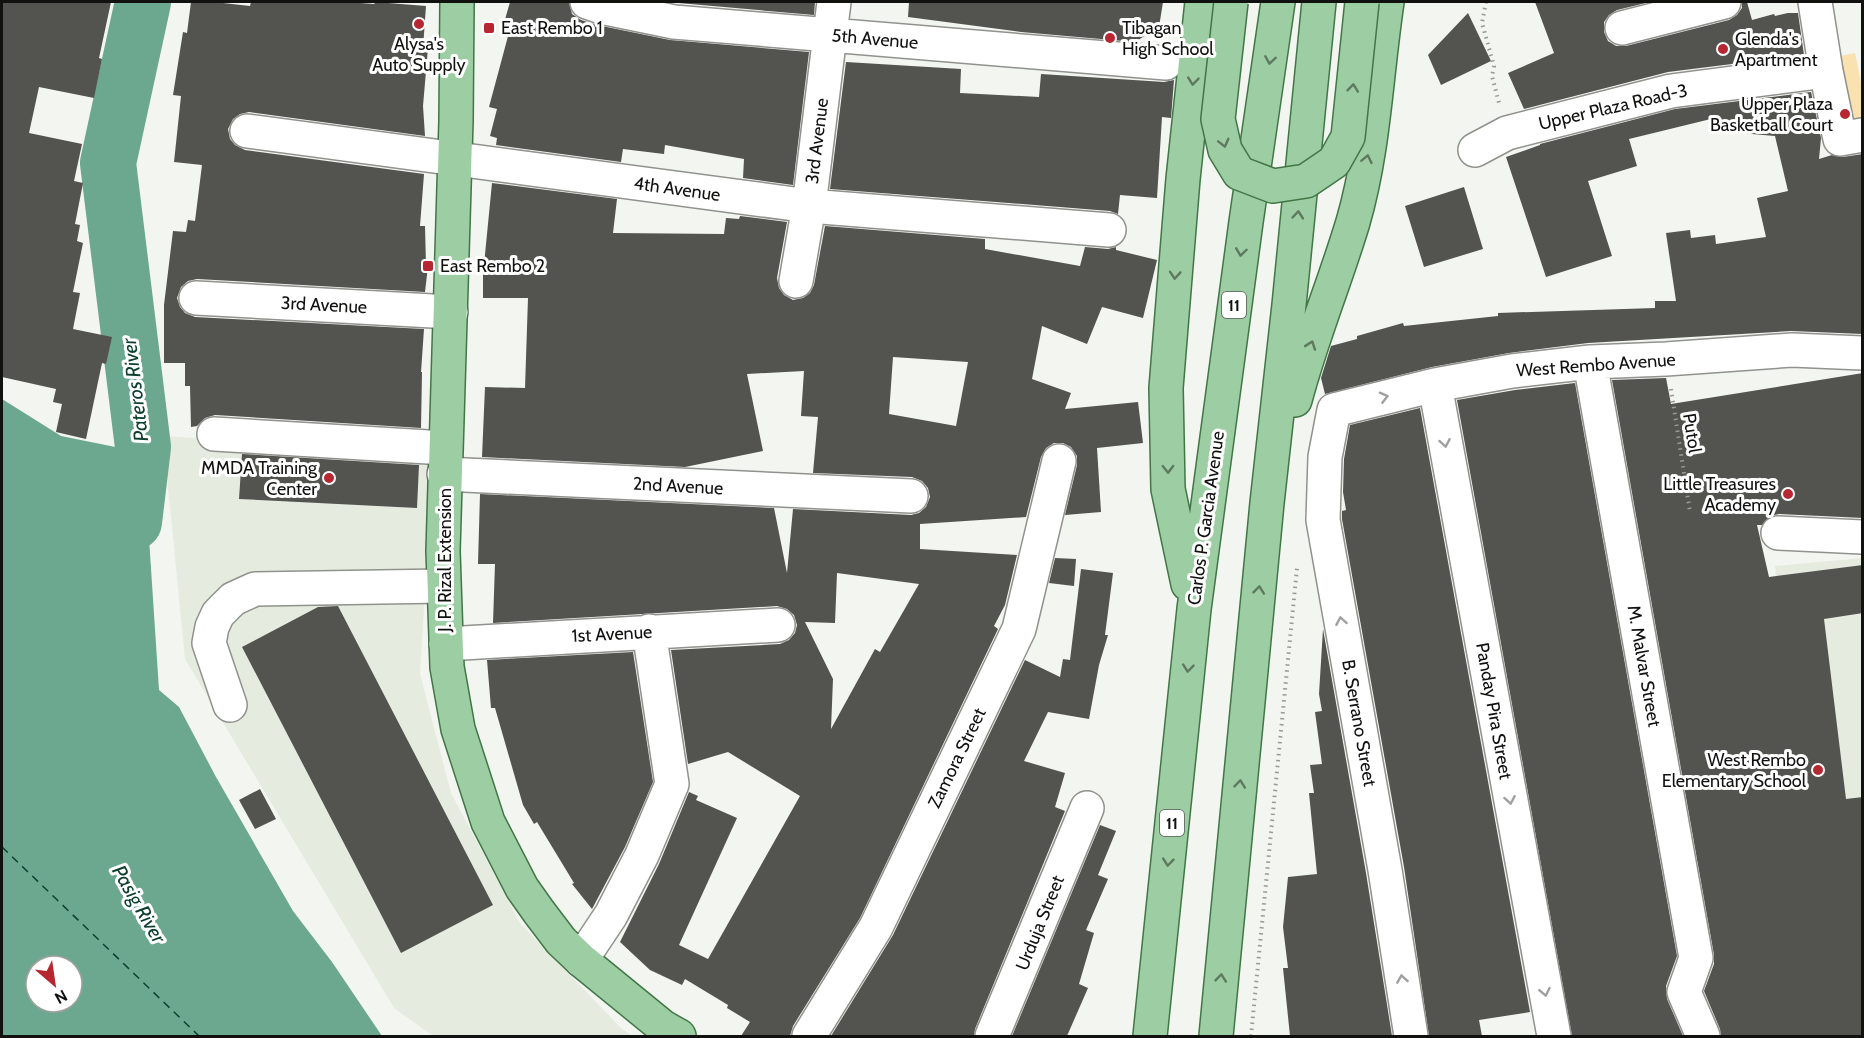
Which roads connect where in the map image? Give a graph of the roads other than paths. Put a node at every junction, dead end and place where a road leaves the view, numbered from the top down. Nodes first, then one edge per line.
1 (452, 2) edge
2 (587, 2) edge
3 (834, 2) edge
4 (1202, 2) edge
5 (1231, 2) edge
6 (1278, 2) edge
7 (1319, 2) edge
8 (1362, 2) edge
9 (1387, 2) edge
10 (1724, 2) edge
11 (1815, 2) edge
12 (1622, 28) dead end
13 (829, 35) junction
14 (1166, 63) dead end
15 (1826, 71) junction
16 (247, 131) dead end
17 (1852, 137) edge
18 (1475, 150) dead end
19 (455, 159) junction
20 (809, 206) junction
21 (1109, 230) dead end
22 (796, 281) dead end
23 (196, 298) dead end
24 (451, 312) junction
25 (1863, 353) edge
26 (1590, 362) junction
27 (1435, 385) junction
28 (1334, 410) joint
29 (214, 434) dead end
30 (445, 461) junction
31 (1059, 461) dead end
32 (911, 496) dead end
33 (1267, 503) junction
34 (1778, 533) dead end
35 (1863, 537) edge
36 (443, 586) junction
37 (1194, 609) junction
38 (778, 625) dead end
39 (649, 631) junction
40 (446, 644) junction
41 (230, 705) dead end
42 (1087, 808) dead end
43 (581, 960) junction
44 (679, 1036) edge
45 (809, 1036) edge
46 (992, 1036) edge
47 (1150, 1036) edge
48 (1216, 1036) edge
49 (1411, 1036) edge
50 (1554, 1036) edge
51 (1703, 1036) edge

1 - 19 main road, J. P. Rizal Extension
2 - 13 street, 5th Avenue
3 - 13 street, 3rd Avenue
4 -> 37 main road
5 -> 8 main road, bridge
6 -> 37 main road, Carlos P. Garcia Avenue / 11
33 -> 7 main road
33 -> 9 main road
10 - 12 street
11 - 15 street
13 - 14 street, 5th Avenue
13 - 20 street, 3rd Avenue
15 - 17 street
15 - 18 street, Upper Plaza Road-3
16 - 19 street, 4th Avenue
19 - 20 street, 4th Avenue
19 - 24 main road, J. P. Rizal Extension
20 - 21 street, 4th Avenue
20 - 22 street, 3rd Avenue
23 - 24 street, 3rd Avenue
24 - 30 main road, J. P. Rizal Extension
25 - 26 street, West Rembo Avenue
26 - 27 street, West Rembo Avenue
26 - 51 street, M. Malvar Street
28 -> 27 street, West Rembo Avenue
27 -> 50 street, Panday Pira Street
49 -> 28 street, B. Serrano Street
29 - 30 street, 2nd Avenue
30 - 32 street, 2nd Avenue
30 - 36 main road, J. P. Rizal Extension
31 - 45 street, Zamora Street
48 -> 33 main road
34 - 35 street
36 - 40 main road, J. P. Rizal Extension
36 - 41 street
37 -> 47 main road, Carlos P. Garcia Avenue / 11
38 - 39 street, 1st Avenue
39 - 40 street, 1st Avenue
39 - 43 street
40 - 43 main road, J. P. Rizal Extension
42 - 46 street, Urduja Street
43 - 44 main road, J. P. Rizal Extension

